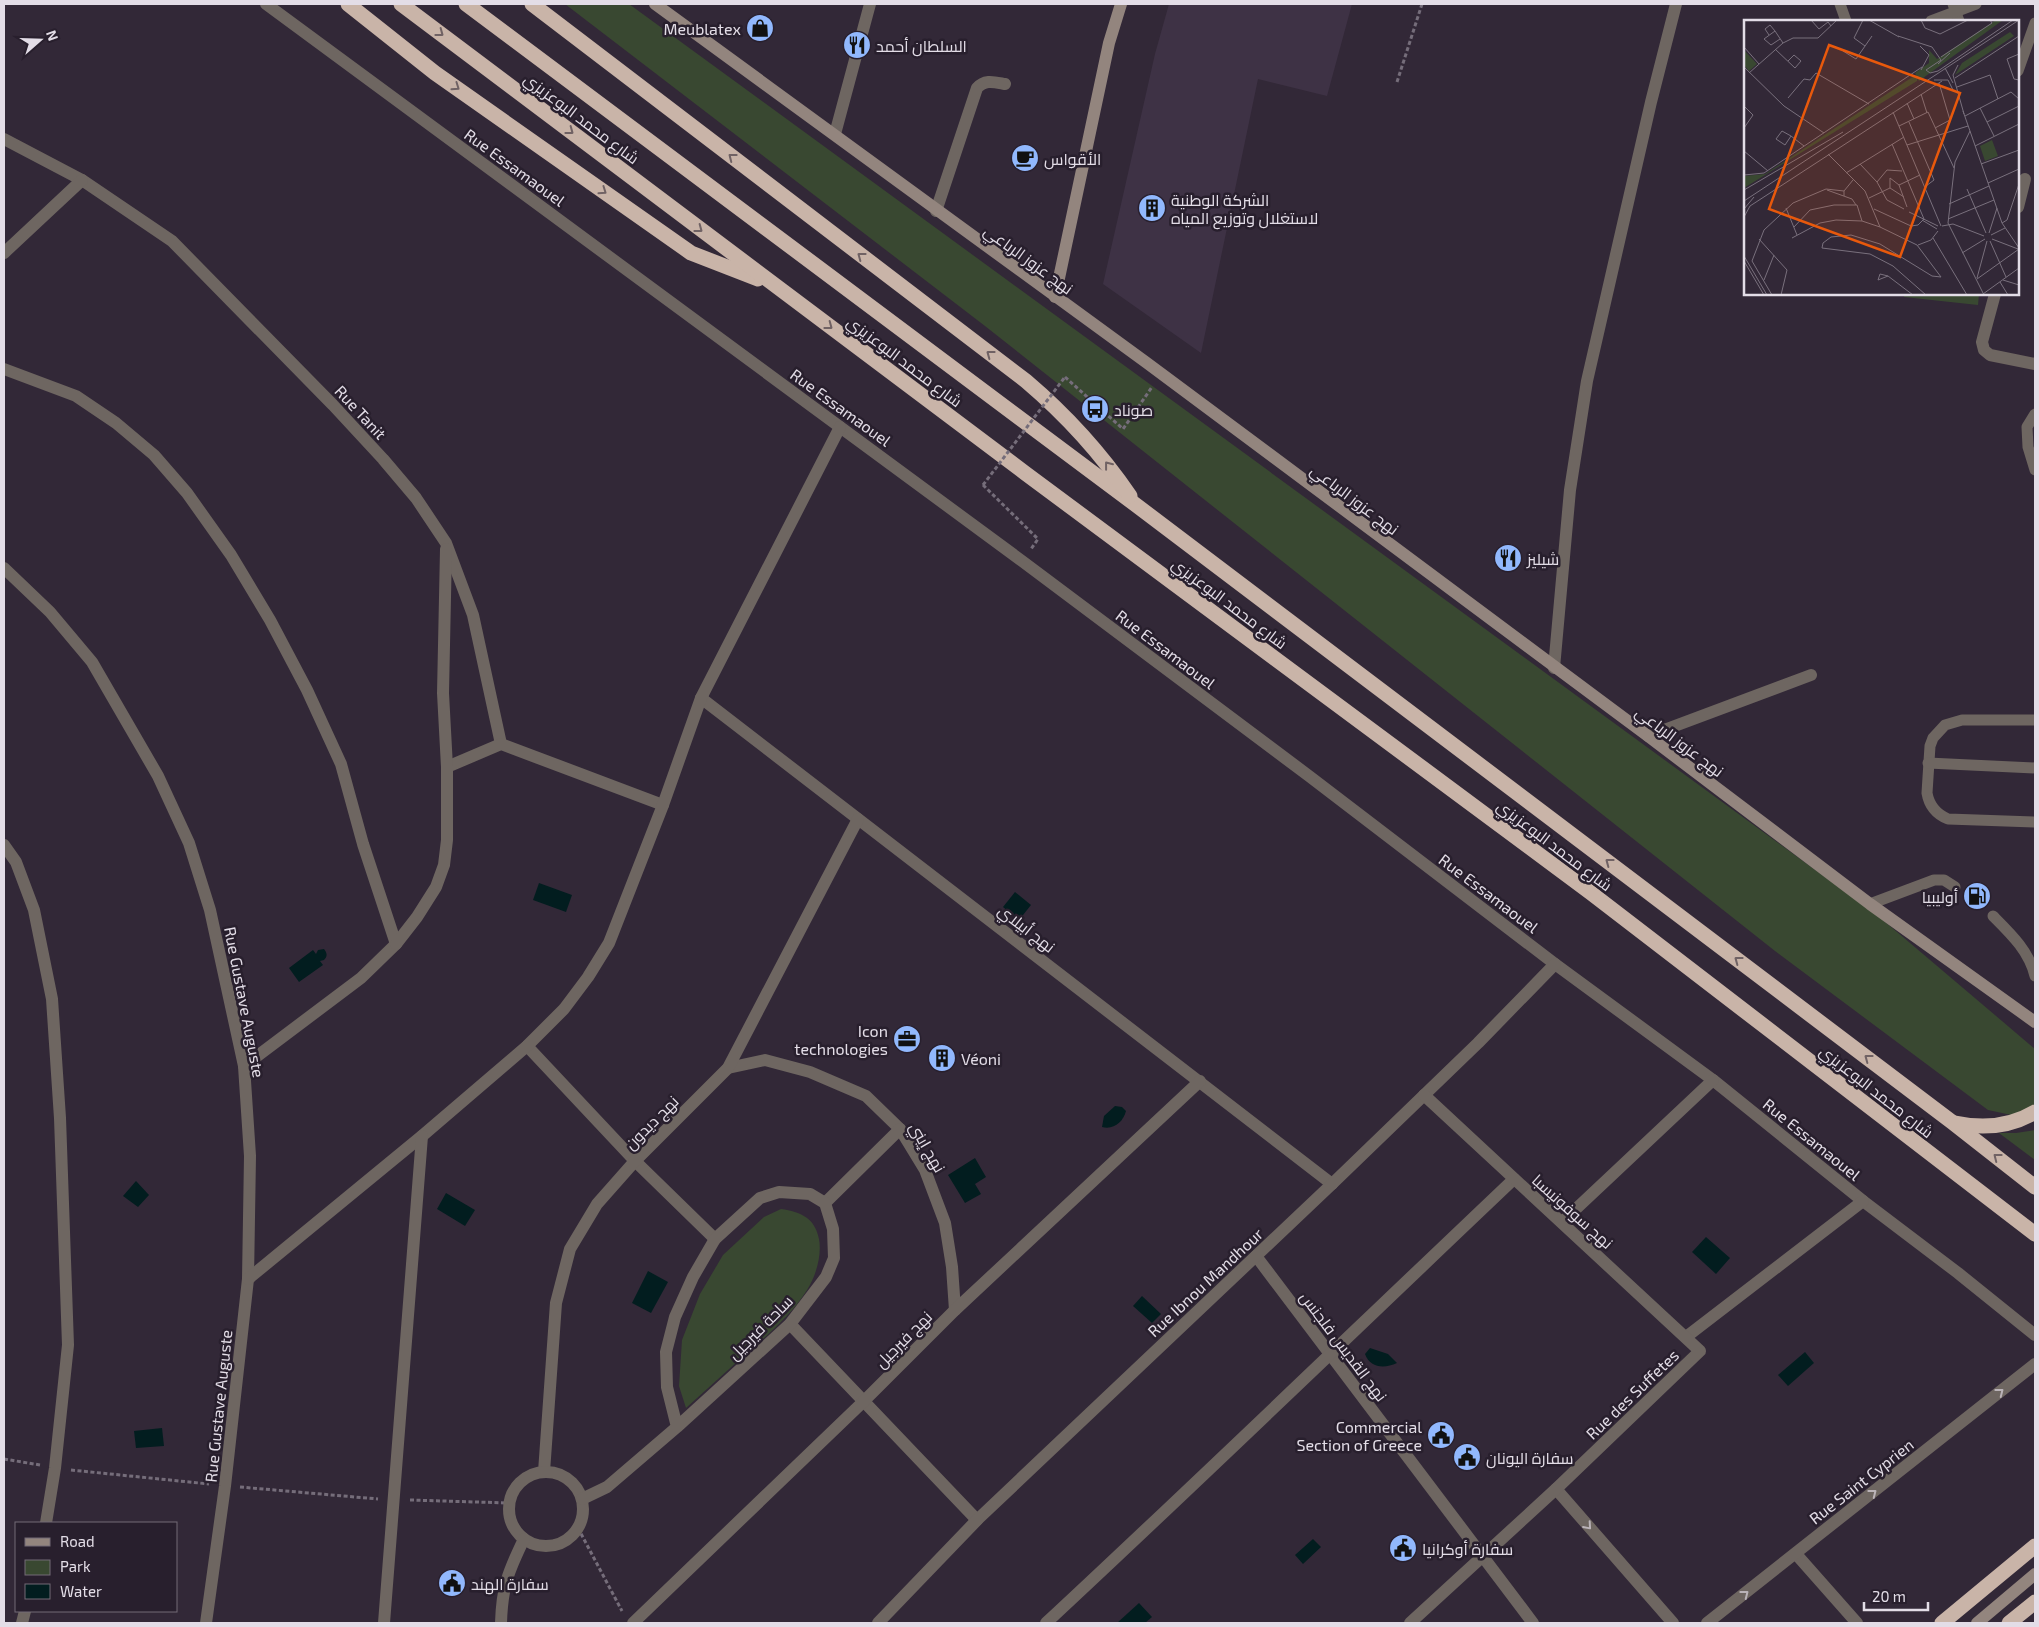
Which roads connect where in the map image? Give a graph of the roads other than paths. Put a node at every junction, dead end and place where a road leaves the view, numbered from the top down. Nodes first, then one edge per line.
1 (266, 4) edge
2 (348, 4) edge
3 (401, 4) edge
4 (466, 4) edge
5 (532, 4) edge
6 (655, 4) edge
7 (870, 4) edge
8 (1121, 4) edge
9 (1676, 4) edge
10 (1840, 4) edge
11 (1976, 4) edge
12 (1956, 12) edge
13 (1846, 20) edge
14 (1934, 20) edge
15 (2035, 23) edge
16 (2019, 68) edge
17 (1005, 84) dead end
18 (835, 134) junction
19 (4, 139) edge
20 (2025, 179) dead end
21 (82, 180) junction
22 (2019, 203) edge
23 (936, 211) junction
24 (4, 253) edge
25 (774, 285) junction
26 (1995, 295) edge
27 (1055, 297) junction
28 (2035, 364) edge
29 (4, 369) edge
30 (2035, 414) edge
31 (840, 427) junction
32 (2035, 470) edge
33 (1136, 505) junction
34 (446, 543) junction
35 (4, 568) edge
36 (1554, 668) junction
37 (1811, 675) dead end
38 (701, 698) junction
39 (2035, 720) edge
40 (1648, 736) junction
41 (501, 744) junction
42 (1928, 763) junction
43 (447, 767) junction
44 (2035, 768) edge
45 (663, 805) junction
46 (858, 819) junction
47 (2035, 822) edge
48 (4, 845) edge
49 (1955, 887) dead end
50 (1870, 904) junction
51 (1993, 916) dead end
52 (396, 944) junction
53 (1555, 964) junction
54 (2035, 976) edge
55 (2035, 1022) edge
56 (527, 1046) junction
57 (244, 1066) junction
58 (728, 1068) junction
59 (1713, 1080) junction
60 (1200, 1082) junction
61 (1424, 1095) junction
62 (2035, 1112) edge
63 (1952, 1122) junction
64 (900, 1129) junction
65 (422, 1136) junction
66 (635, 1161) junction
67 (1514, 1179) junction
68 (1332, 1184) junction
69 (2035, 1187) edge
70 (1863, 1201) junction
71 (825, 1203) junction
72 (2016, 1219) junction
73 (1562, 1222) junction
74 (2035, 1234) edge
75 (715, 1239) junction
76 (2035, 1244) edge
77 (1256, 1256) junction
78 (248, 1279) junction
79 (955, 1310) junction
80 (790, 1324) junction
81 (2035, 1335) edge
82 (1686, 1337) junction
83 (1700, 1351) joint
84 (1330, 1353) junction
85 (2035, 1364) edge
86 (864, 1401) junction
87 (677, 1427) junction
88 (544, 1472) junction
89 (1556, 1489) junction
90 (582, 1499) junction
91 (977, 1520) junction
92 (46, 1522) edge
93 (524, 1539) junction
94 (2035, 1546) edge
95 (1796, 1554) junction
96 (1481, 1556) junction
97 (2035, 1574) edge
98 (2035, 1602) edge
99 (628, 1619) edge
100 (206, 1623) edge
101 (384, 1623) edge
102 (501, 1623) edge
103 (878, 1623) edge
104 (1046, 1623) edge
105 (1410, 1623) edge
106 (1533, 1623) edge
107 (1673, 1623) edge
108 (1707, 1623) edge
109 (1856, 1623) edge
110 (1942, 1623) edge
111 (1977, 1623) edge
112 (2009, 1623) edge

1 - 31 street, Rue Essamaouel
2 -> 25 highway
3 -> 25 highway, شارع محمد البوعزيزي
4 - 33 highway, شارع محمد البوعزيزي
33 -> 5 highway
6 - 18 street, نهج عزوز الرباعي
7 - 18 street
8 - 27 street
9 - 36 street
10 - 13 lane
11 - 12 lane
12 - 14 lane
15 - 16 lane
17 - 23 street
18 - 23 street, نهج عزوز الرباعي
19 - 21 street, Rue Tanit
20 - 22 street
21 - 24 street
21 - 34 street, Rue Tanit
23 - 27 street, نهج عزوز الرباعي
25 -> 72 highway, شارع محمد البوعزيزي
26 - 28 street
27 - 36 street, نهج عزوز الرباعي
29 - 52 street
30 - 32 lane
31 - 38 street
31 - 53 street, Rue Essamaouel
63 -> 33 highway, شارع محمد البوعزيزي
34 - 41 street, Rue Tanit
34 - 43 street
35 - 57 street, Rue Gustave Auguste
36 - 40 street, نهج عزوز الرباعي
37 - 40 street
38 - 45 street
38 - 46 street, نهج أبيلاي
39 - 42 lane
40 - 50 street, نهج عزوز الرباعي
41 - 43 street
41 - 45 street
42 - 44 lane
42 - 47 lane
43 - 52 street
45 - 56 street
46 - 58 street, نهج ديدون
46 - 60 street, نهج أبيلاي
48 - 92 street
49 - 50 lane
50 - 55 street, نهج عزوز الرباعي
51 - 54 lane
52 - 57 street
53 - 59 street, Rue Essamaouel
53 - 61 street, Rue Ibnou Mandhour
56 - 65 street
56 - 66 street
57 - 78 street, Rue Gustave Auguste
58 - 64 street, نهج إيني
58 - 66 street, نهج ديدون
59 - 70 street, Rue Essamaouel
59 - 73 street
60 - 68 street, نهج أبيلاي
60 - 79 street, نهج فيرجيل
61 - 67 street, نهج سوفونيسبا
61 - 68 street, Rue Ibnou Mandhour
62 - 63 highway
69 -> 63 highway, شارع محمد البوعزيزي
64 - 71 street
64 - 79 street, نهج إيني
65 - 78 street
65 - 101 street
66 - 75 street
66 - 88 street, نهج ديدون
67 - 73 street, نهج سوفونيسبا
67 - 84 street
68 - 77 street, Rue Ibnou Mandhour
70 - 81 street, Rue Essamaouel
70 - 82 street
71 - 75 street
71 - 80 street, ساحة فيرجيل
72 - 74 highway, شارع محمد البوعزيزي
72 - 76 highway
73 - 82 street, نهج سوفونيسبا
75 - 87 street
77 - 84 street, نهج القديس فلجنس
77 - 91 street, Rue Ibnou Mandhour
78 - 100 street, Rue Gustave Auguste
79 - 86 street, نهج فيرجيل
80 - 86 street
80 - 87 street, ساحة فيرجيل
82 - 83 street, نهج سوفونيسبا
83 - 89 street, Rue des Suffetes
84 - 96 street, نهج القديس فلجنس
84 - 104 street
95 -> 85 street, Rue Saint Cyprien
86 - 91 street
86 - 99 street, نهج فيرجيل
87 - 90 street, ساحة فيرجيل
88 - 90 street
88 - 93 street
89 - 96 street, Rue des Suffetes
89 -> 107 street
90 - 93 street
91 - 103 street, Rue Ibnou Mandhour
93 - 102 street
94 - 110 highway
108 -> 95 street, Rue Saint Cyprien
95 - 109 street
96 - 105 street, Rue des Suffetes
96 - 106 street, نهج القديس فلجنس
97 - 111 street
98 - 112 highway

